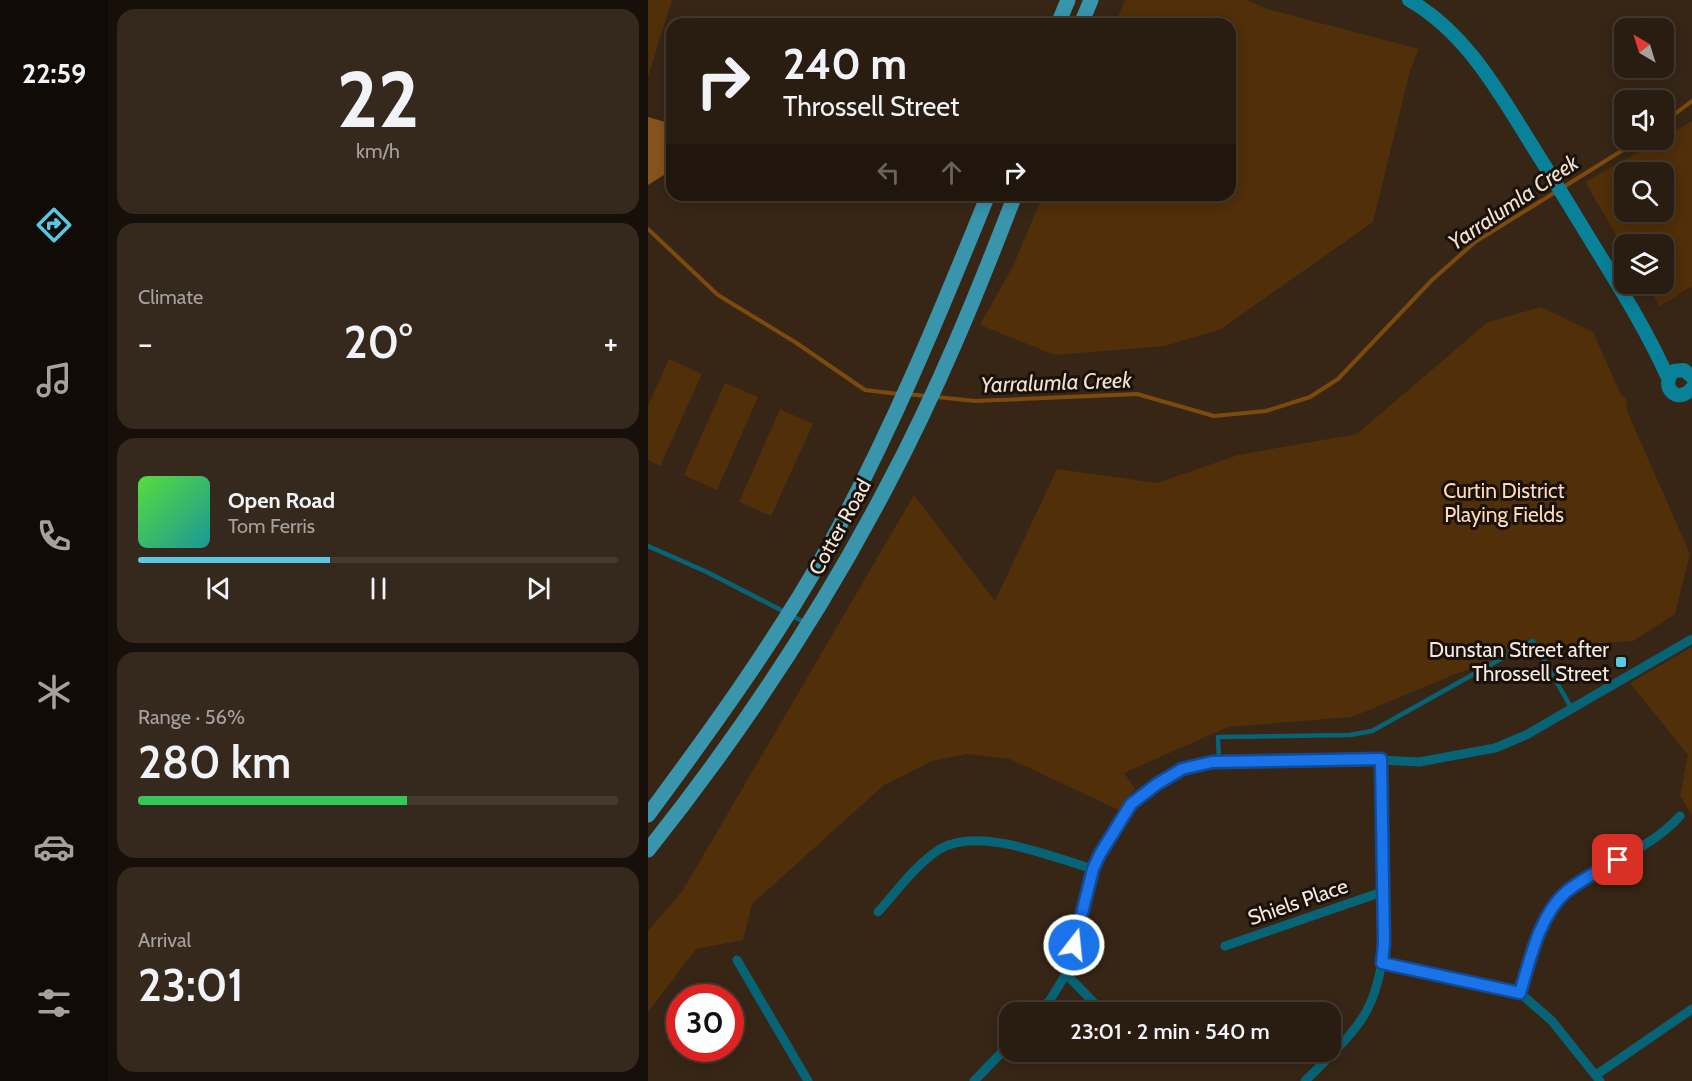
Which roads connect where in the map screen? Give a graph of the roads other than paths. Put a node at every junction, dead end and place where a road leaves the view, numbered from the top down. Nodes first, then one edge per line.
1 (1068, 0) edge
2 (1091, 0) edge
3 (1410, 0) edge
4 (1060, 18) edge
5 (1084, 18) edge
6 (986, 201) edge
7 (1013, 201) edge
8 (1653, 343) junction
9 (1686, 373) edge
10 (1668, 378) junction
11 (1692, 388) edge
12 (1678, 395) junction
13 (1692, 408) edge
14 (648, 546) edge
15 (788, 614) junction
16 (808, 624) junction
17 (1692, 639) edge
18 (1572, 709) junction
19 (1381, 759) junction
20 (1219, 761) junction
21 (648, 814) edge
22 (1680, 816) dead end
23 (648, 850) edge
24 (1093, 869) junction
25 (1382, 892) junction
26 (878, 912) dead end
27 (1225, 946) dead end
28 (737, 960) dead end
29 (1382, 963) junction
30 (1066, 974) junction
31 (1520, 993) junction
32 (1048, 1002) edge
33 (1093, 1002) edge
34 (1692, 1009) edge
35 (999, 1055) edge
36 (1598, 1078) edge
37 (808, 1081) edge
38 (974, 1081) edge
39 (1305, 1081) edge

1 - 4 main road
2 - 5 main road
3 - 8 main road
6 - 15 main road, Cotter Road
7 - 16 main road, Cotter Road
8 - 9 main road
8 - 10 main road
9 - 10 main road
10 - 12 main road
11 - 12 main road
12 - 13 main road
14 - 15 lane
15 - 16 lane
15 - 21 main road, Cotter Road
16 - 23 main road, Cotter Road
17 - 18 street
18 - 19 street
18 - 20 lane
19 - 20 street
19 - 25 street
20 - 24 street
22 - 31 street
24 - 26 street
24 - 30 street
25 - 27 street, Shiels Place
25 - 29 street
28 - 37 street
29 - 31 street
29 - 39 street
30 - 32 street
30 - 33 street
31 - 36 street
34 - 36 street
35 - 38 street

